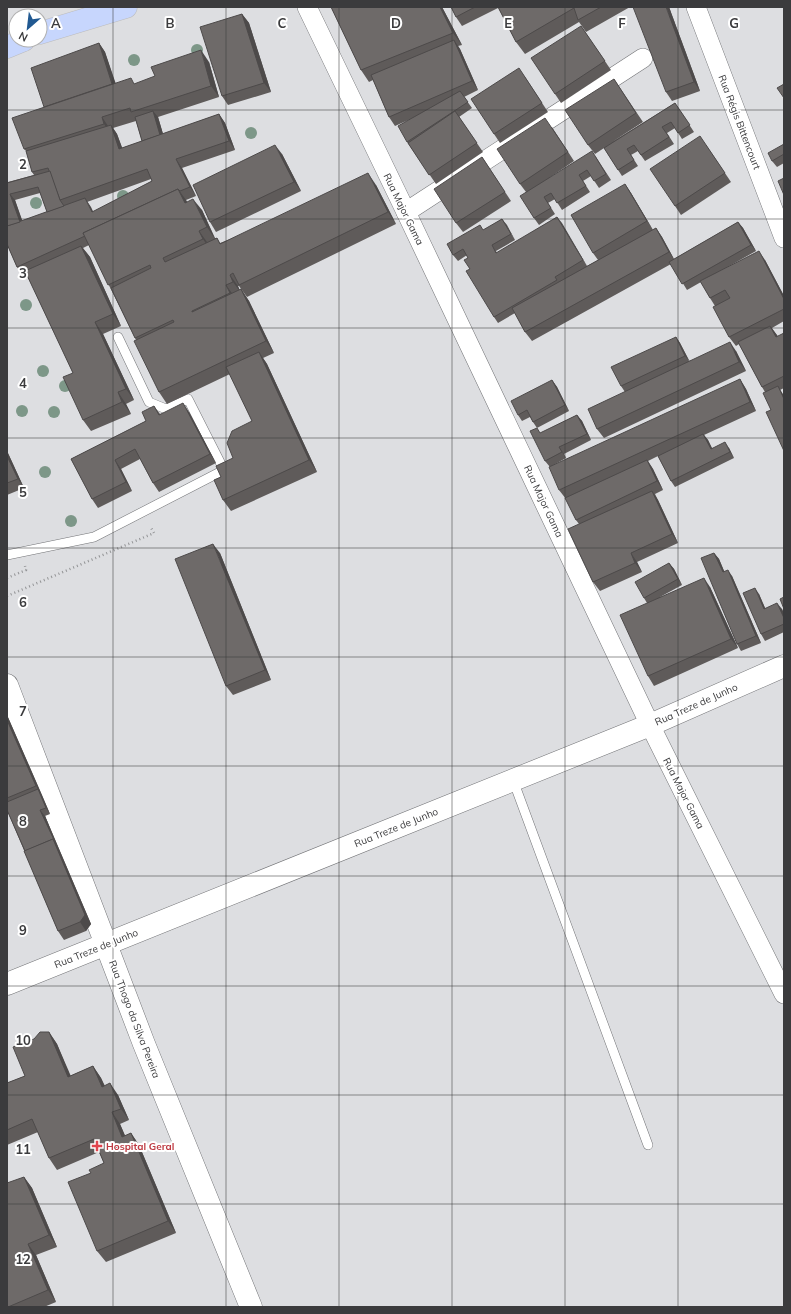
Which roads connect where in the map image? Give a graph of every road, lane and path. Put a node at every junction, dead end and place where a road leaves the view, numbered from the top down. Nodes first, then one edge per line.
1 (126, 7) edge
2 (307, 7) edge
3 (696, 7) edge
4 (48, 31) edge
5 (643, 58) dead end
6 (406, 212) junction
7 (784, 238) edge
8 (118, 337) dead end
9 (143, 511) junction
10 (7, 555) edge
11 (7, 596) edge
12 (784, 666) edge
13 (7, 685) edge
14 (650, 725) junction
15 (513, 780) junction
16 (106, 944) junction
17 (7, 984) edge
18 (784, 994) edge
19 (648, 1145) dead end
20 (251, 1307) edge

1 - 4 main road
2 - 6 street, Rua Major Gama
3 - 7 street, Rua Régis Bittencourt
5 - 6 street
6 - 14 street, Rua Major Gama
8 - 9 lane
9 - 10 lane
9 - 11 path
12 - 14 street, Rua Treze de Junho
13 - 16 street, Rua Thogo da Silva Pereira
14 - 15 street, Rua Treze de Junho
14 - 18 street, Rua Major Gama
15 - 16 street, Rua Treze de Junho
15 - 19 lane
16 - 17 street, Rua Treze de Junho
16 - 20 street, Rua Thogo da Silva Pereira

